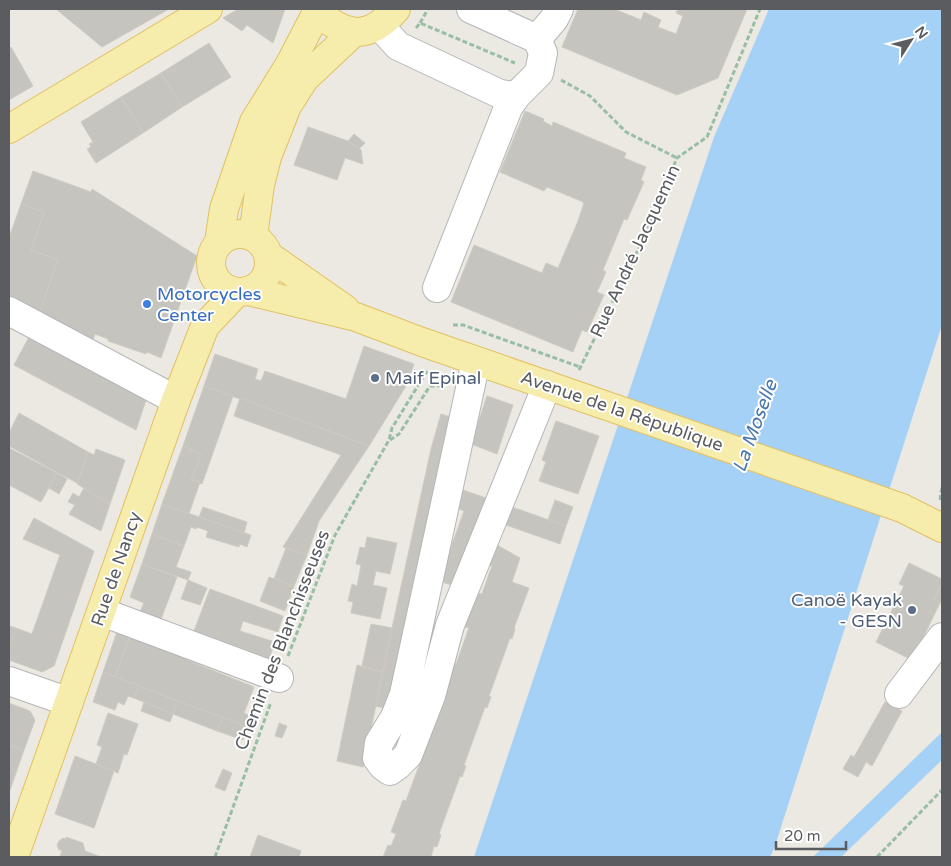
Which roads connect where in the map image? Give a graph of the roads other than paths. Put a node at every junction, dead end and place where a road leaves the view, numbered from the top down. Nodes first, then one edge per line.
1 (208, 9) edge
2 (470, 9) edge
3 (559, 9) edge
4 (316, 11) edge
5 (387, 17) edge
6 (353, 32) junction
7 (537, 39) junction
8 (516, 96) junction
9 (9, 129) edge
10 (219, 242) junction
11 (261, 246) junction
12 (437, 288) dead end
13 (243, 292) junction
14 (9, 311) edge
15 (356, 317) junction
16 (476, 361) junction
17 (547, 385) junction
18 (176, 400) junction
19 (941, 516) edge
20 (102, 612) junction
21 (942, 637) edge
22 (279, 678) road end
23 (9, 681) edge
24 (899, 694) dead end
25 (69, 702) junction
26 (14, 857) edge

1 - 9 main road
2 - 7 street
3 - 7 street
4 - 6 main road
4 - 10 main road
5 - 6 main road
5 - 8 street
6 - 11 main road
7 - 8 street
8 - 12 street
10 - 11 main road
10 - 13 main road
11 - 13 main road
11 - 15 main road, Avenue de la République
13 - 15 main road, Avenue de la République
13 - 18 main road, Rue de Nancy
14 - 18 street
15 - 16 main road, Avenue de la République
16 - 17 main road, Avenue de la République
16 - 17 street
17 - 19 main road, Avenue de la République
18 - 20 main road, Rue de Nancy
20 - 22 street
20 - 25 main road, Rue de Nancy
21 - 24 street
23 - 25 street
25 - 26 main road, Rue de Nancy

